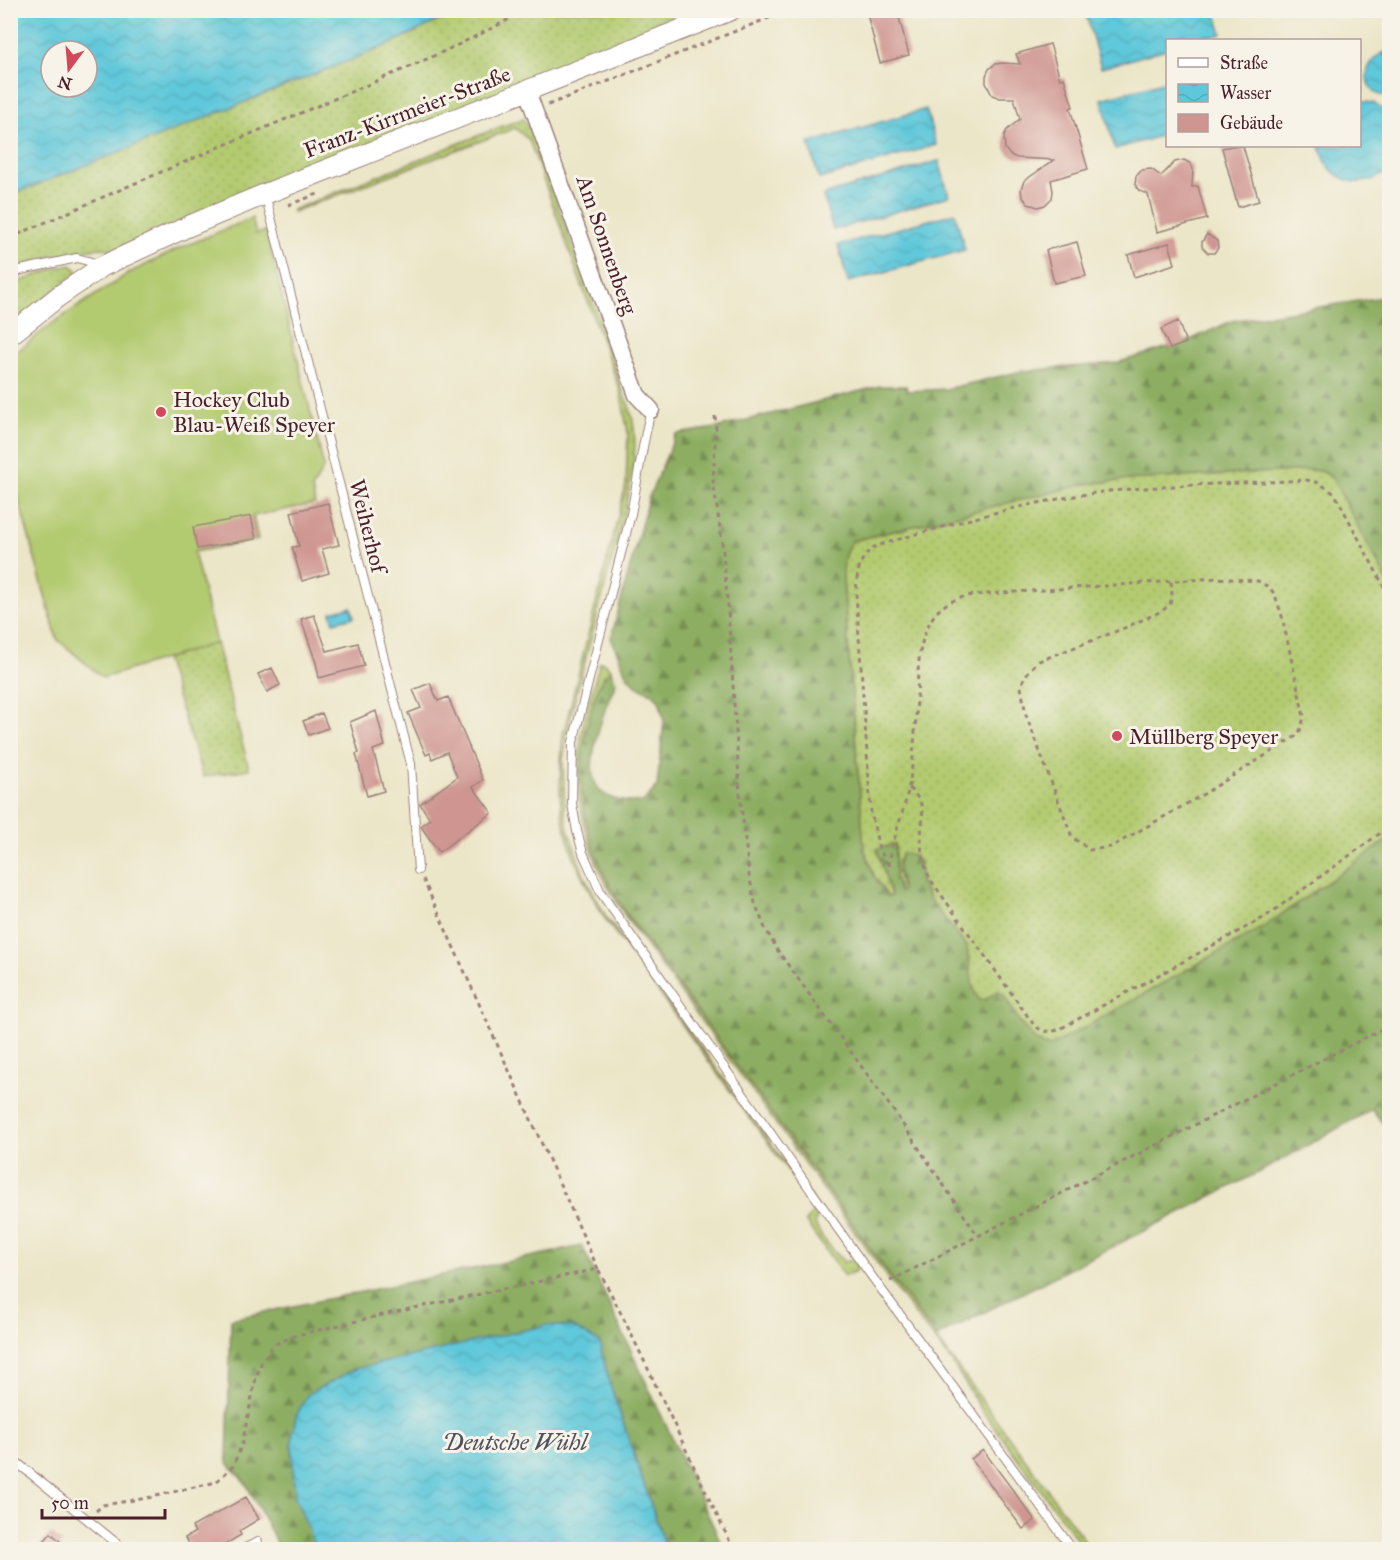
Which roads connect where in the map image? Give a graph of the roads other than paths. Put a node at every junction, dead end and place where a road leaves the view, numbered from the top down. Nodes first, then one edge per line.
1 (731, 10) edge
2 (526, 91) junction
3 (267, 200) junction
4 (104, 266) junction
5 (10, 277) edge
6 (10, 335) edge
7 (651, 410) joint
8 (418, 870) road end
9 (10, 1456) edge
10 (258, 1542) dead end
11 (125, 1550) edge
12 (242, 1550) edge
13 (1073, 1550) edge

1 - 2 street, Franz-Kirrmeier-Straße
2 - 3 street, Franz-Kirrmeier-Straße
2 - 7 street, Am Sonnenberg
3 - 4 street, Franz-Kirrmeier-Straße
3 - 8 lane, Weiherhof
4 - 5 lane
4 - 6 street, Franz-Kirrmeier-Straße
7 - 13 lane
9 - 11 lane
10 - 12 lane

